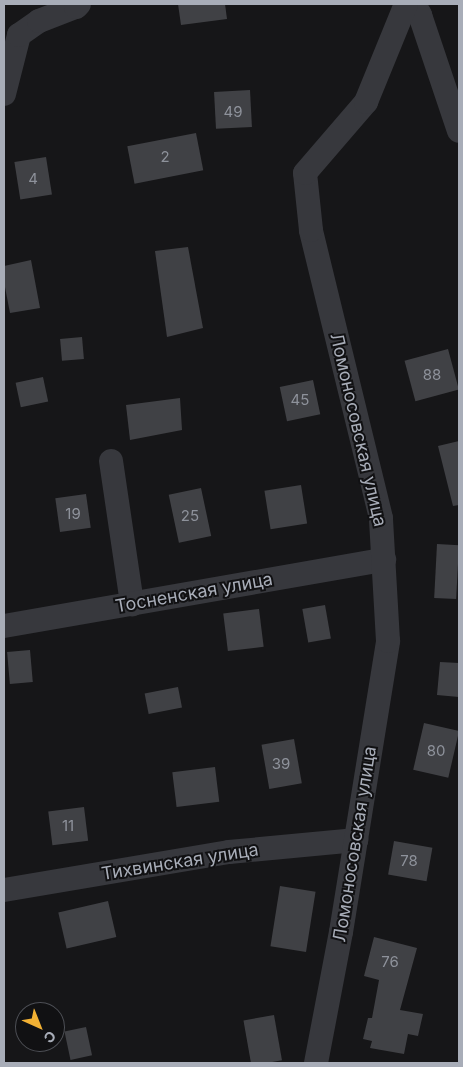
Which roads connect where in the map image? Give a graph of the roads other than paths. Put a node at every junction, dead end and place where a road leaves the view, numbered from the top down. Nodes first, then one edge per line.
1 (79, 4) edge
2 (406, 4) edge
3 (414, 4) edge
4 (4, 94) edge
5 (459, 131) edge
6 (111, 461) dead end
7 (384, 560) junction
8 (132, 604) junction
9 (4, 626) edge
10 (356, 840) junction
11 (4, 890) edge
12 (316, 1063) edge

1 - 4 street
2 - 7 street, Ломоносовская улица
3 - 5 street
6 - 8 street
7 - 8 street, Тосненская улица
7 - 10 street, Ломоносовская улица
8 - 9 street, Тосненская улица
10 - 11 street, Тихвинская улица
10 - 12 street, Ломоносовская улица

